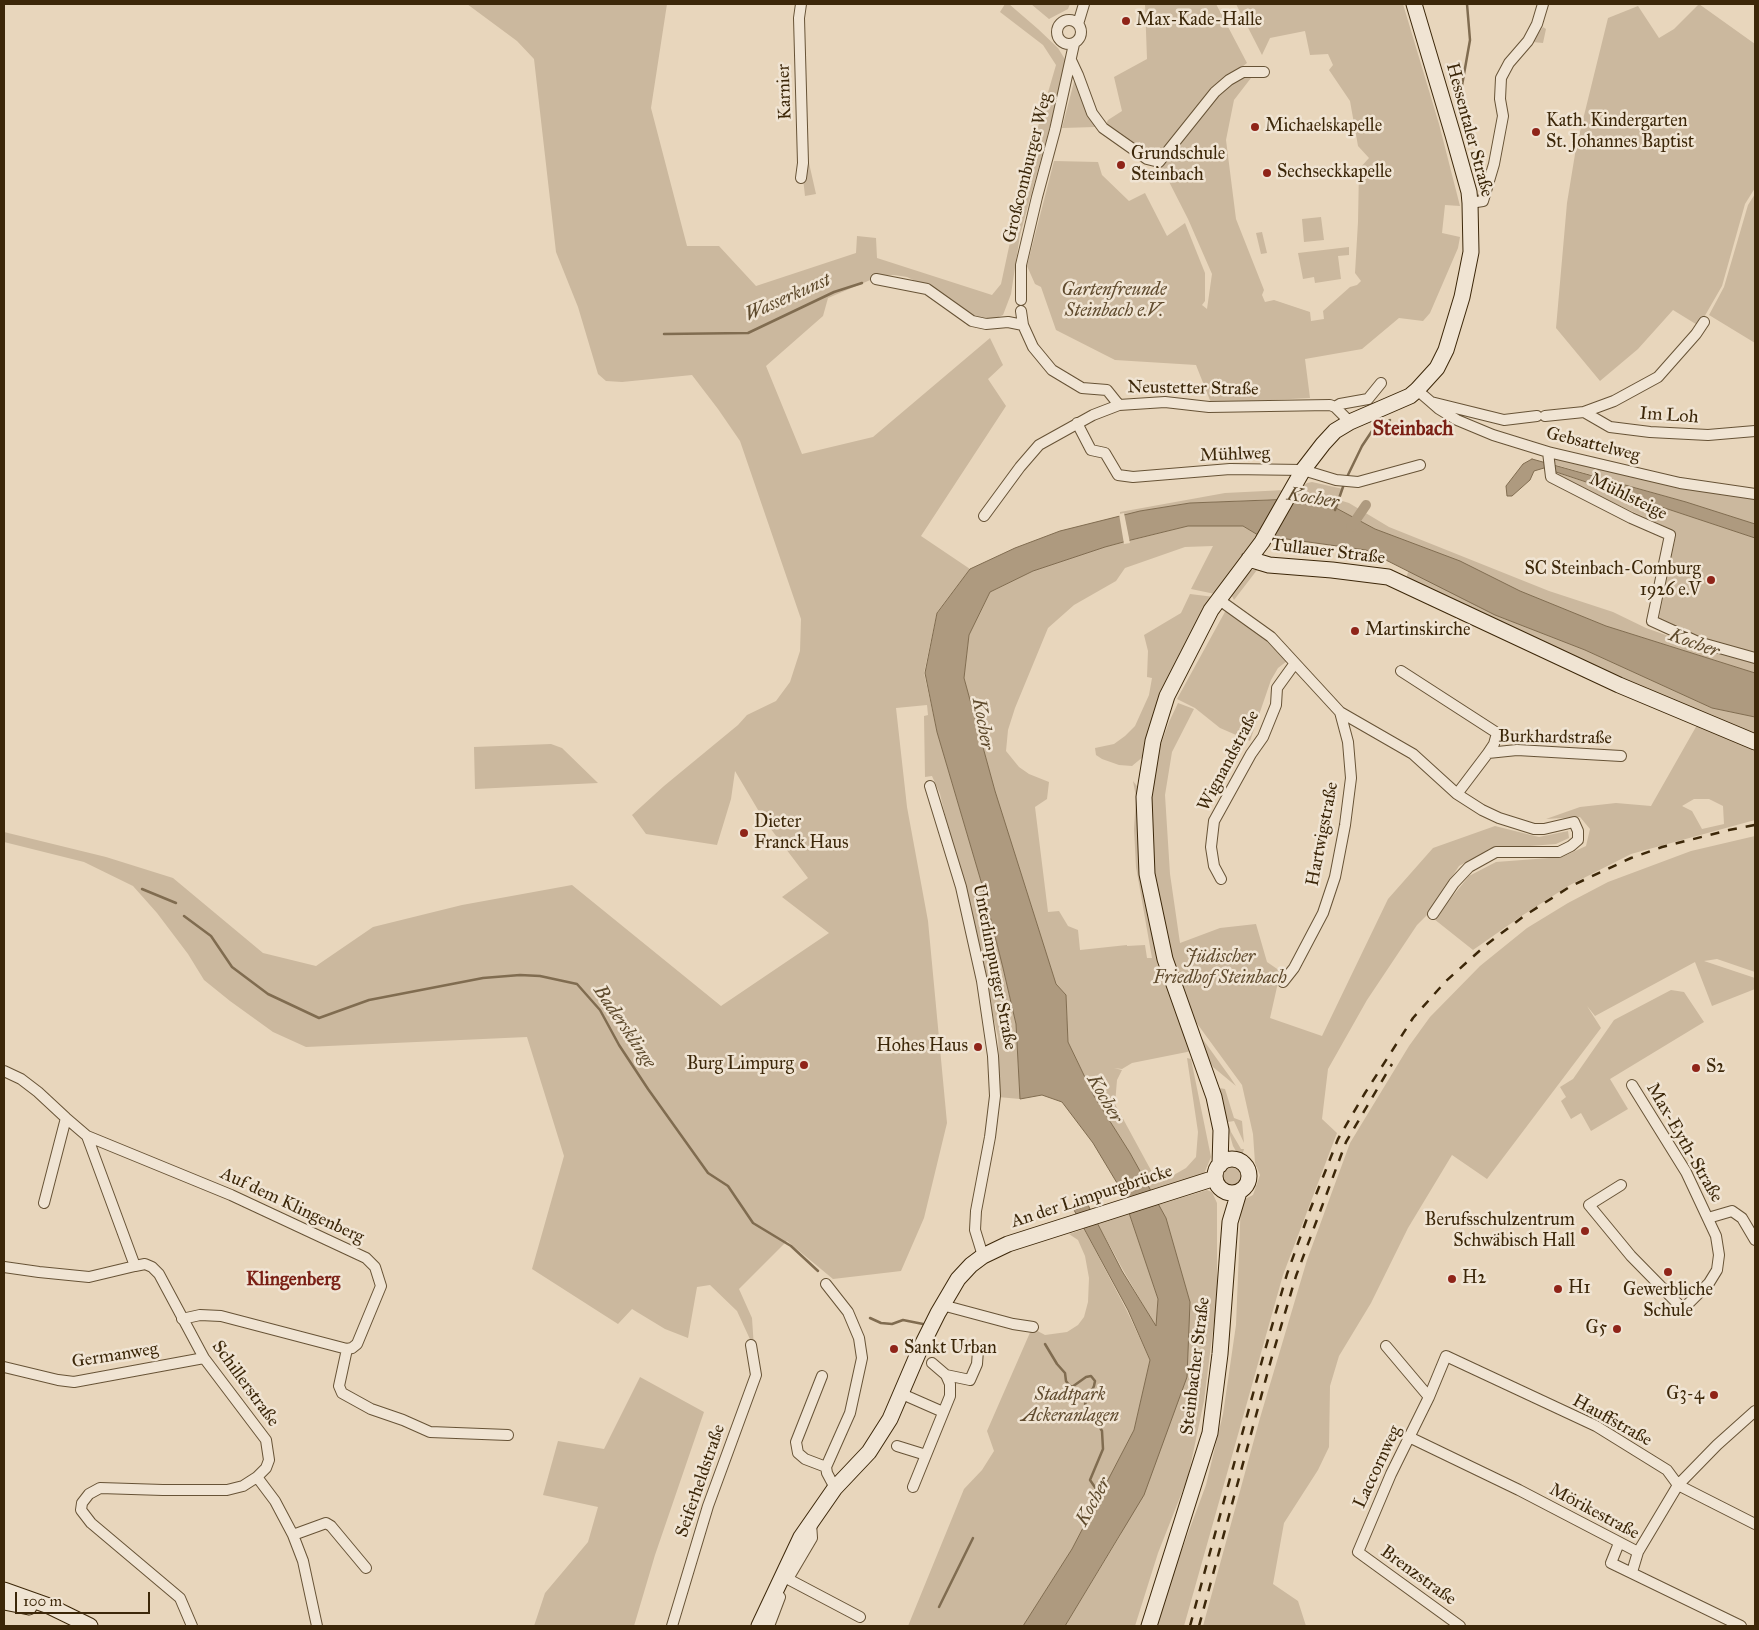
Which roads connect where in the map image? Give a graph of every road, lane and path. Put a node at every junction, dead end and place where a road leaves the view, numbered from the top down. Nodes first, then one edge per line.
1 (800, 4) edge
2 (1084, 4) edge
3 (1414, 4) edge
4 (1544, 4) edge
5 (1078, 24) junction
6 (1074, 44) junction
7 (1071, 60) junction
8 (1264, 72) dead end
9 (801, 178) dead end
10 (1470, 203) junction
11 (876, 279) dead end
12 (1020, 300) dead end
13 (1021, 311) dead end
14 (1704, 322) dead end
15 (1023, 325) junction
16 (1381, 384) dead end
17 (1418, 390) junction
18 (1431, 402) junction
19 (1120, 404) junction
20 (1335, 407) junction
21 (1584, 412) junction
22 (1350, 422) junction
23 (1077, 423) junction
24 (1755, 431) edge
25 (1549, 456) junction
26 (1420, 465) dead end
27 (1303, 470) junction
28 (1755, 494) edge
29 (984, 516) dead end
30 (1262, 542) joint
31 (1249, 559) junction
32 (1218, 600) junction
33 (1755, 658) edge
34 (1295, 663) junction
35 (1401, 671) dead end
36 (1340, 712) junction
37 (1755, 742) edge
38 (1488, 754) junction
39 (1621, 756) dead end
40 (930, 786) dead end
41 (1457, 794) junction
42 (1221, 879) dead end
43 (1433, 914) dead end
44 (1283, 982) dead end
45 (4, 1071) edge
46 (1632, 1085) dead end
47 (66, 1118) junction
48 (1221, 1130) junction
49 (88, 1136) junction
50 (1236, 1160) junction
51 (1219, 1177) junction
52 (1621, 1185) dead end
53 (1239, 1192) junction
54 (44, 1203) dead end
55 (1708, 1218) junction
56 (1230, 1222) junction
57 (1755, 1240) edge
58 (983, 1256) junction
59 (4, 1266) edge
60 (135, 1266) junction
61 (826, 1284) dead end
62 (942, 1305) junction
63 (182, 1319) junction
64 (1033, 1327) dead end
65 (752, 1345) dead end
66 (1386, 1346) dead end
67 (347, 1348) junction
68 (978, 1350) dead end
69 (1446, 1356) joint
70 (204, 1358) junction
71 (932, 1363) dead end
72 (4, 1367) edge
73 (946, 1375) junction
74 (822, 1376) dead end
75 (902, 1394) junction
76 (1429, 1397) junction
77 (1755, 1411) edge
78 (943, 1412) junction
79 (508, 1435) dead end
80 (1409, 1437) junction
81 (897, 1446) dead end
82 (926, 1455) junction
83 (826, 1467) junction
84 (258, 1477) junction
85 (1678, 1485) junction
86 (913, 1487) dead end
87 (835, 1488) junction
88 (811, 1523) junction
89 (1755, 1524) edge
90 (293, 1536) junction
91 (1619, 1544) junction
92 (1358, 1552) joint
93 (1638, 1552) junction
94 (366, 1568) dead end
95 (1632, 1572) junction
96 (788, 1579) junction
97 (4, 1590) edge
98 (4, 1602) edge
99 (860, 1617) dead end
100 (89, 1626) edge
101 (192, 1626) edge
102 (317, 1626) edge
103 (672, 1626) edge
104 (759, 1626) edge
105 (769, 1626) edge
106 (1150, 1626) edge
107 (1460, 1626) edge
108 (1741, 1626) edge

1 - 9 street, Karnier
2 - 5 street, Großcomburger Weg
3 - 10 main road, Hessentaler Straße
4 - 10 street
5 - 6 street, Großcomburger Weg
5 - 6 street
6 - 7 street, Großcomburger Weg
7 - 8 street
7 - 12 street, Großcomburger Weg
10 - 17 main road, Hessentaler Straße
11 - 15 street
13 - 15 street
14 - 21 street
15 - 19 street
16 - 20 street, Neustetter Straße
17 - 18 street, Gebsattelweg
17 - 22 main road, Hessentaler Straße
18 - 21 street
18 - 25 street, Gebsattelweg
19 - 20 street, Neustetter Straße
19 - 23 street, Neustetter Straße
20 - 22 street
21 - 24 street, Im Loh
22 - 27 main road, Hessentaler Straße
23 - 27 street, Mühlweg
23 - 29 street, Neustetter Straße
25 - 28 street, Gebsattelweg
25 - 33 street, Mühlsteige
26 - 27 street, Mühlweg
27 - 30 main road, Hessentaler Straße
30 - 31 main road, Steinbacher Straße
31 - 32 main road, Steinbacher Straße
31 - 37 main road, Tullauer Straße
32 - 34 street
32 - 48 main road, Steinbacher Straße
34 - 36 street
34 - 42 street, Wignandstraße
35 - 38 street, Burkhardstraße
36 - 41 street
36 - 44 street, Hartwigstraße
38 - 39 street, Burkhardstraße
38 - 41 street, Burkhardstraße
40 - 58 street, Unterlimpurger Straße
41 - 43 street
45 - 47 street
46 - 55 street, Max-Eyth-Straße
47 - 49 street
47 - 54 street
48 - 50 main road, Steinbacher Straße
48 - 51 main road, Steinbacher Straße
49 - 60 street
49 - 67 street, Auf dem Klingenberg
50 - 51 main road
50 - 53 main road
51 - 53 main road
51 - 56 main road, Steinbacher Straße
51 - 58 main road, An der Limpurgbrücke
52 - 55 street, Max-Eyth-Straße
53 - 56 main road, Steinbacher Straße
55 - 57 street, Max-Eyth-Straße
56 - 106 main road, Steinbacher Straße
58 - 62 main road
59 - 60 street
60 - 63 street, Schillerstraße
61 - 83 street
62 - 64 street
62 - 75 main road
63 - 67 street
63 - 70 street, Schillerstraße
65 - 103 street, Seiferheldstraße
66 - 76 street
67 - 79 street
68 - 73 street
69 - 76 street, Laccornweg
69 - 85 street, Hauffstraße
70 - 72 street, Germanweg
70 - 84 street, Schillerstraße
71 - 73 street
73 - 78 street
74 - 83 street
75 - 78 street
75 - 87 main road
76 - 80 street, Laccornweg
77 - 85 street
78 - 82 street
80 - 91 street, Mörikestraße
80 - 92 street, Laccornweg
81 - 82 street
82 - 86 street
83 - 87 street
84 - 90 street
84 - 101 street
85 - 89 street, Hauffstraße
85 - 93 street
87 - 88 main road
88 - 96 street
88 - 104 main road
90 - 94 street
90 - 102 street
91 - 93 street, Mörikestraße
91 - 95 street
92 - 107 street, Brenzstraße
93 - 95 street, Mörikestraße
95 - 108 street
96 - 99 street
96 - 105 street
97 - 100 main road
98 - 100 main road

